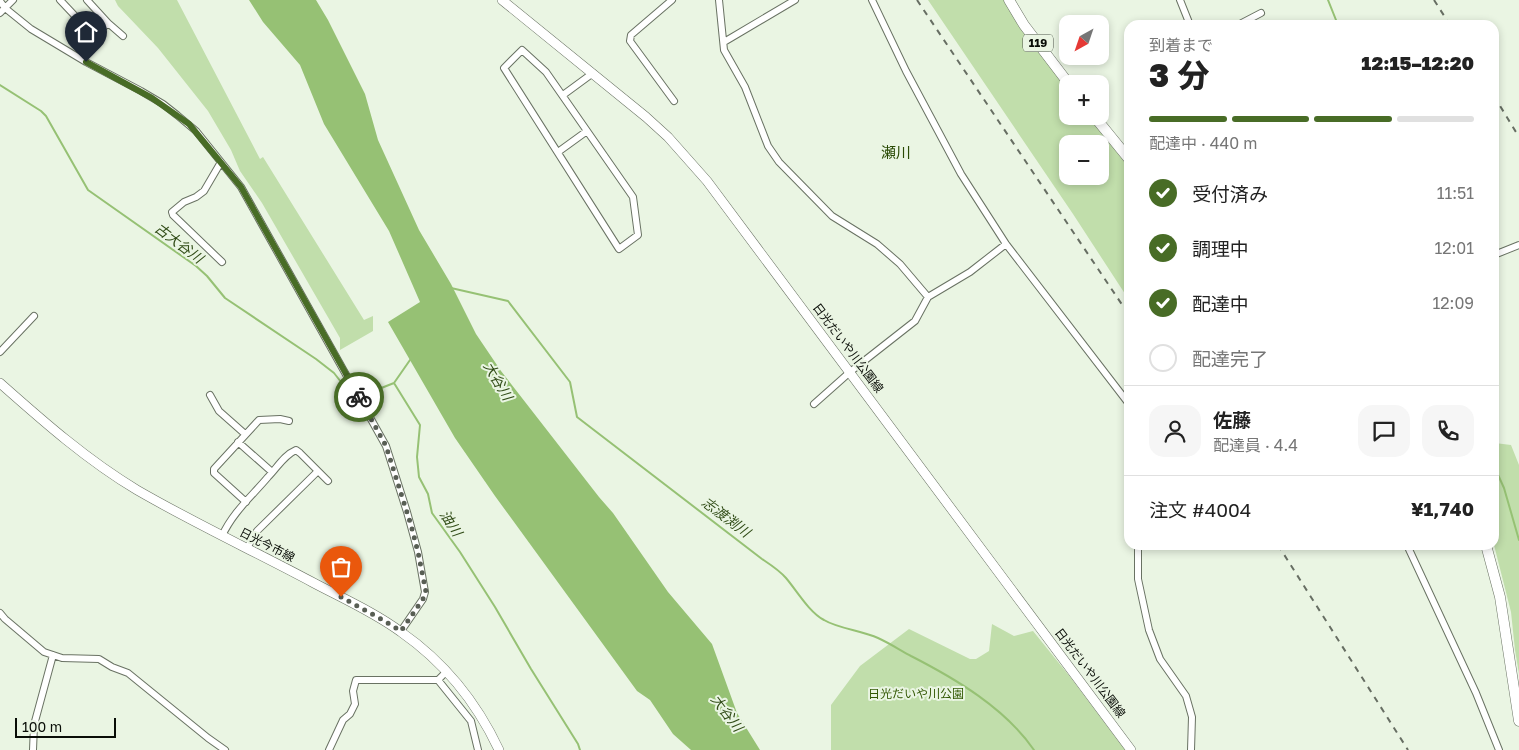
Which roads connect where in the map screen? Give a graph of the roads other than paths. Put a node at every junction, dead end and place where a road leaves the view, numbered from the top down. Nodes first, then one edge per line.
1 (13, 0) edge
2 (60, 0) edge
3 (87, 0) edge
4 (502, 0) edge
5 (672, 0) edge
6 (719, 0) edge
7 (795, 0) edge
8 (872, 0) edge
9 (1009, 0) edge
10 (1180, 0) edge
11 (0, 2) edge
12 (2, 10) edge
13 (1260, 13) dead end
14 (1188, 20) edge
15 (1247, 20) edge
16 (108, 23) junction
17 (123, 36) dead end
18 (724, 42) junction
19 (593, 73) junction
20 (1062, 75) edge
21 (563, 95) junction
22 (674, 101) dead end
23 (1101, 125) edge
24 (587, 131) junction
25 (558, 152) junction
26 (1124, 152) edge
27 (221, 162) junction
28 (1006, 244) junction
29 (1519, 245) edge
30 (1499, 253) edge
31 (222, 262) dead end
32 (928, 297) junction
33 (34, 316) dead end
34 (0, 352) edge
35 (850, 372) junction
36 (0, 383) edge
37 (210, 395) dead end
38 (1124, 397) edge
39 (814, 404) dead end
40 (289, 421) dead end
41 (245, 434) junction
42 (238, 442) junction
43 (318, 471) junction
44 (272, 472) junction
45 (328, 482) dead end
46 (246, 502) junction
47 (222, 536) junction
48 (248, 548) junction
49 (1138, 550) edge
50 (1409, 550) edge
51 (1487, 550) edge
52 (0, 613) edge
53 (401, 631) junction
54 (53, 655) junction
55 (447, 671) junction
56 (438, 680) junction
57 (1519, 721) edge
58 (33, 750) edge
59 (226, 750) edge
60 (329, 750) edge
61 (478, 750) edge
62 (499, 750) edge
63 (1131, 750) edge
64 (1192, 750) edge
65 (1499, 750) edge

1 - 12 street
2 - 16 street
3 - 16 street
4 - 19 main road, 日光だいや川公園線
5 - 22 street
6 - 18 street
7 - 18 street
8 - 28 street
9 - 20 highway, 119
10 - 14 street
11 - 12 street
12 - 27 street
13 - 15 street
16 - 17 street
18 - 32 street
19 - 21 street
19 - 35 main road, 日光だいや川公園線
21 - 24 street
21 - 25 street
23 - 26 highway
24 - 25 street
24 - 25 street
27 - 31 street
27 - 53 street
28 - 32 street
28 - 38 street
29 - 30 street
32 - 35 street
33 - 34 street
35 - 39 street
35 - 63 main road, 日光だいや川公園線
36 - 47 main road, 日光今市線
37 - 41 street
40 - 41 street
41 - 42 street
42 - 44 street
42 - 46 street
43 - 44 street
43 - 45 street
43 - 48 street
44 - 46 street
46 - 47 street
47 - 48 main road, 日光今市線
48 - 53 main road, 日光今市線
49 - 64 street
50 - 65 street
51 - 57 highway
52 - 54 street
53 - 55 main road, 日光今市線
54 - 58 street
54 - 59 street
55 - 56 street
55 - 62 main road, 日光今市線
56 - 60 street
56 - 61 street

